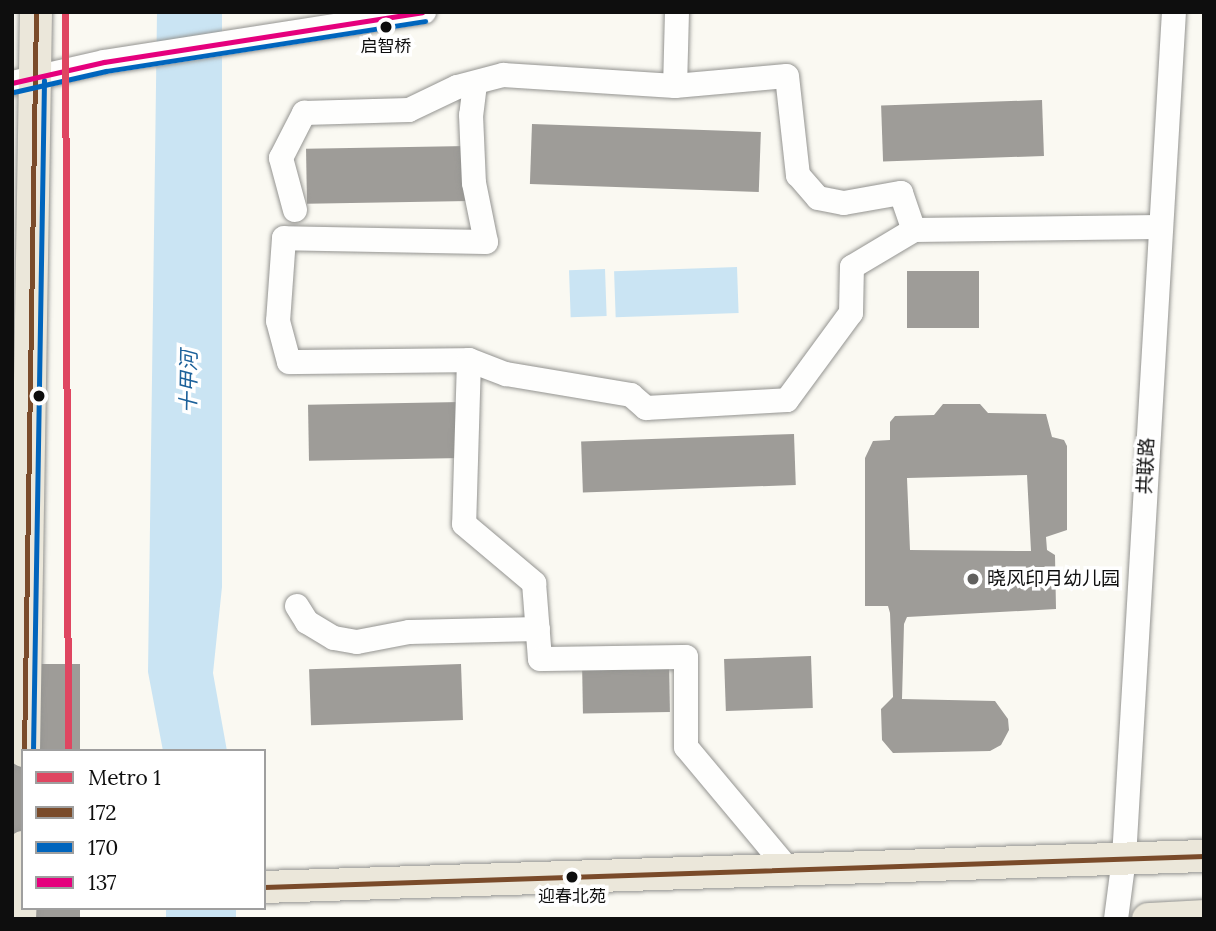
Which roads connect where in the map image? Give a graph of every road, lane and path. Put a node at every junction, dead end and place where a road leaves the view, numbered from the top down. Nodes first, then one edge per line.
1 (36, 12) edge
2 (424, 12) edge
3 (677, 12) edge
4 (1174, 12) edge
5 (24, 82) edge
6 (475, 84) junction
7 (675, 86) junction
8 (295, 210) dead end
9 (1159, 227) junction
10 (914, 230) junction
11 (469, 360) junction
12 (298, 606) dead end
13 (538, 629) junction
14 (24, 749) edge
15 (1204, 856) edge
16 (1124, 858) junction
17 (787, 868) junction
18 (266, 887) edge
19 (1204, 916) edge
20 (1116, 919) edge
21 (1148, 919) edge

1 - 5 main road
2 - 5 street
3 - 7 street
4 - 9 street, 共联路
5 - 14 main road
6 - 7 street
6 - 8 street
6 - 11 street
7 - 10 street
9 - 10 street
9 - 16 street, 共联路
10 - 11 street
11 - 13 street
12 - 13 street
13 - 17 street
15 - 16 main road
16 - 17 main road
16 - 20 street, 共联路
17 - 18 main road
19 - 21 main road

